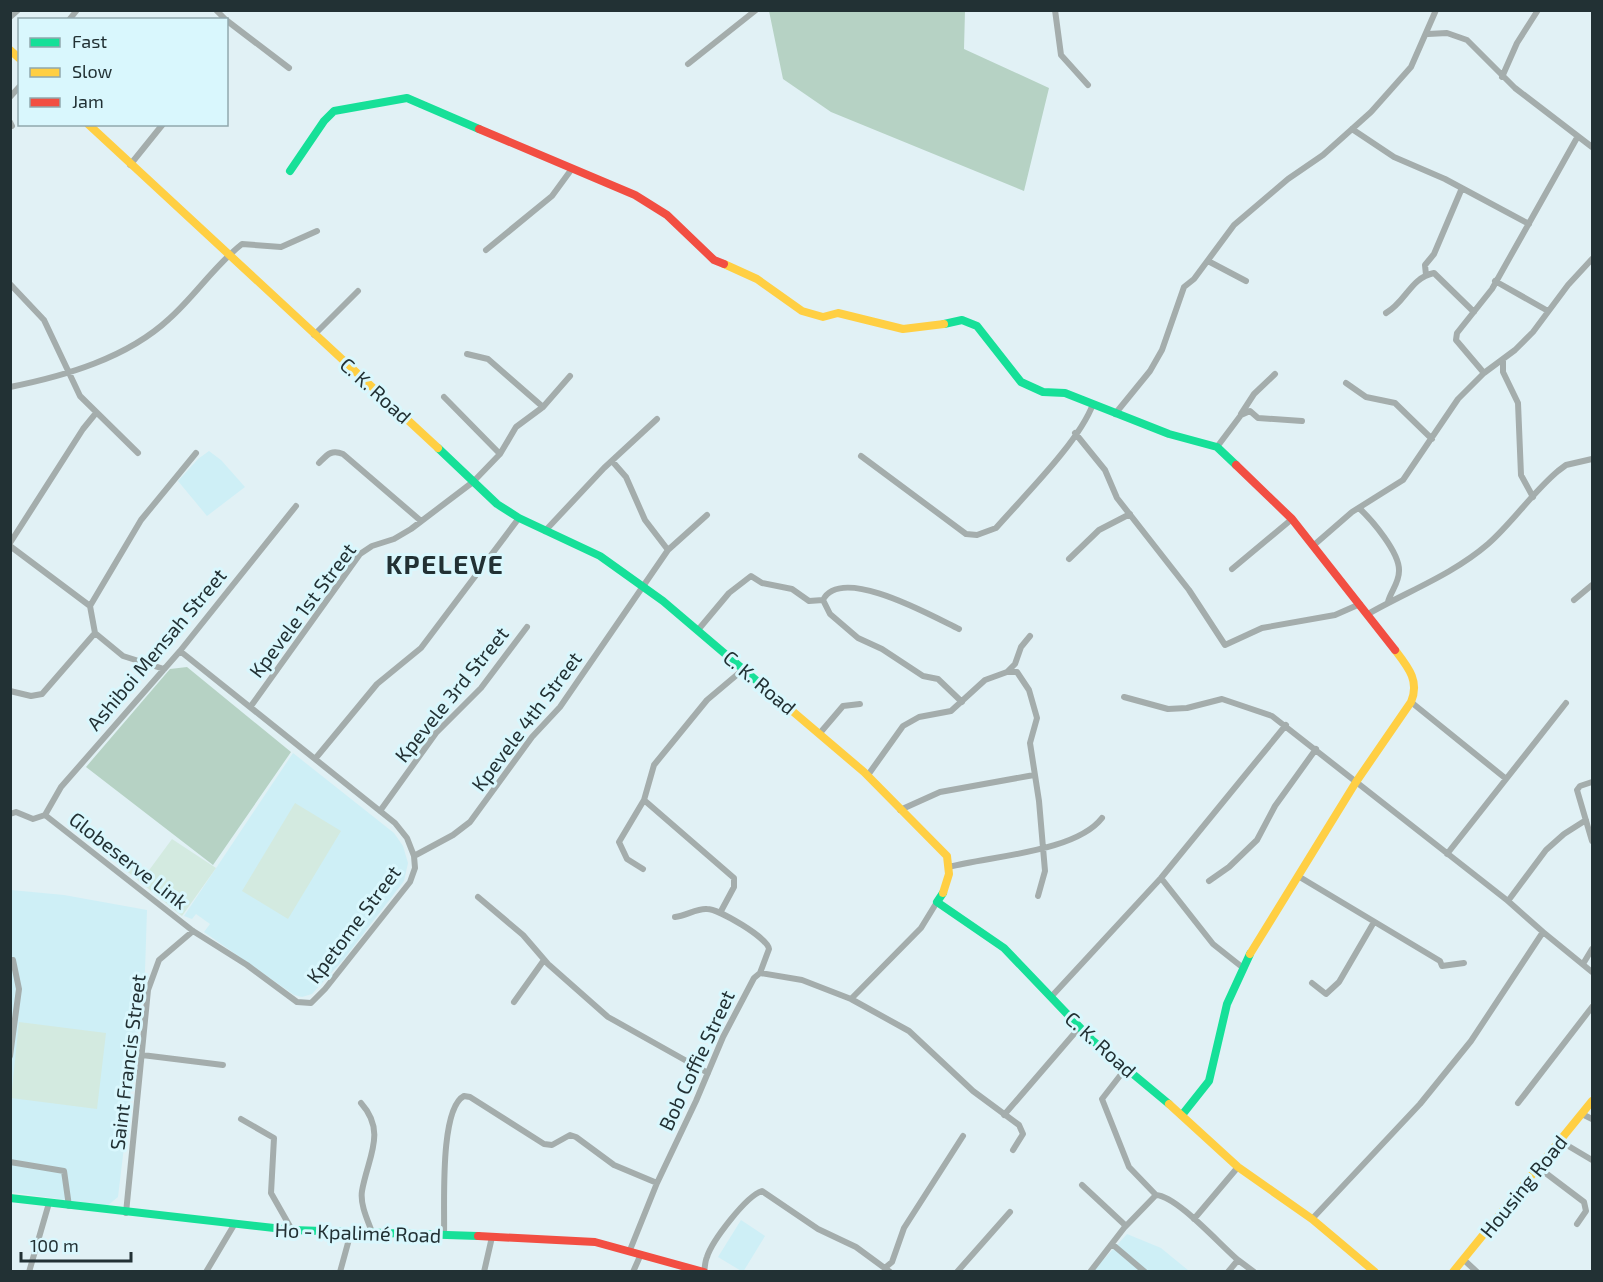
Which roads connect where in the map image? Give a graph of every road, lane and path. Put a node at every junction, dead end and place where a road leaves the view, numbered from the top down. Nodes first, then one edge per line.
1 (18, 10) edge
2 (756, 10) edge
3 (1055, 10) edge
4 (1436, 10) edge
5 (1538, 10) edge
6 (10, 17) edge
7 (228, 22) edge
8 (1428, 34) junction
9 (688, 64) dead end
10 (289, 68) dead end
11 (1502, 77) junction
12 (1088, 85) dead end
13 (90, 126) edge
14 (161, 126) edge
15 (1352, 129) junction
16 (1578, 136) junction
17 (1593, 147) edge
18 (130, 165) junction
19 (571, 170) junction
20 (290, 171) dead end
21 (1462, 188) junction
22 (1529, 224) junction
23 (317, 231) dead end
24 (486, 250) dead end
25 (227, 255) junction
26 (1593, 259) edge
27 (1208, 261) junction
28 (1426, 275) junction
29 (1246, 281) dead end
30 (1495, 281) junction
31 (10, 284) edge
32 (358, 291) dead end
33 (1548, 311) junction
34 (1474, 312) junction
35 (1386, 313) dead end
36 (314, 335) junction
37 (467, 354) dead end
38 (1503, 360) junction
39 (69, 373) junction
40 (1484, 373) junction
41 (1275, 374) dead end
42 (570, 376) dead end
43 (1346, 383) dead end
44 (10, 387) edge
45 (444, 397) dead end
46 (1093, 404) junction
47 (543, 407) junction
48 (96, 413) junction
49 (1115, 414) junction
50 (1241, 415) junction
51 (657, 419) dead end
52 (1302, 422) dead end
53 (1075, 433) junction
54 (1432, 439) junction
55 (1217, 447) junction
56 (138, 453) dead end
57 (196, 453) dead end
58 (500, 454) junction
59 (861, 456) dead end
60 (1593, 459) edge
61 (612, 461) junction
62 (319, 463) dead end
63 (473, 482) junction
64 (1533, 497) junction
65 (296, 506) dead end
66 (1359, 508) junction
67 (707, 514) dead end
68 (1130, 514) junction
69 (519, 518) junction
70 (1292, 519) junction
71 (421, 521) junction
72 (545, 531) junction
73 (10, 545) edge
74 (1314, 545) junction
75 (668, 550) junction
76 (1069, 559) dead end
77 (1232, 569) dead end
78 (644, 585) junction
79 (1593, 585) edge
80 (823, 600) junction
81 (1574, 600) dead end
82 (1388, 602) junction
83 (1360, 604) junction
84 (90, 606) junction
85 (1368, 614) junction
86 (527, 627) dead end
87 (959, 629) dead end
88 (698, 630) junction
89 (95, 633) junction
90 (1030, 636) dead end
91 (180, 651) junction
92 (745, 668) junction
93 (164, 669) junction
94 (1007, 672) junction
95 (10, 691) edge
96 (1124, 697) dead end
97 (962, 702) junction
98 (1412, 702) junction
99 (1566, 703) dead end
100 (860, 704) dead end
101 (251, 706) junction
102 (1286, 725) junction
103 (820, 733) junction
104 (1316, 749) junction
105 (315, 759) junction
106 (1034, 775) junction
107 (868, 776) junction
108 (1505, 778) junction
109 (1356, 782) junction
110 (1593, 782) edge
111 (644, 800) junction
112 (900, 810) junction
113 (380, 811) junction
114 (10, 814) edge
115 (45, 815) junction
116 (1102, 818) dead end
117 (1586, 820) junction
118 (1593, 841) edge
119 (1041, 848) junction
120 (1447, 854) junction
121 (414, 856) junction
122 (949, 867) junction
123 (643, 869) dead end
124 (1298, 876) junction
125 (1161, 878) junction
126 (1209, 881) dead end
127 (1038, 896) dead end
128 (478, 897) dead end
129 (1508, 901) junction
130 (937, 902) junction
131 (720, 913) junction
132 (675, 917) dead end
133 (1374, 922) junction
134 (193, 931) junction
135 (1543, 932) junction
136 (1593, 949) edge
137 (13, 960) dead end
138 (544, 960) junction
139 (1464, 963) dead end
140 (1583, 963) junction
141 (1242, 967) junction
142 (1593, 972) edge
143 (760, 974) junction
144 (1312, 983) dead end
145 (1051, 998) junction
146 (851, 999) junction
147 (514, 1002) dead end
148 (1593, 1007) edge
149 (12, 1020) edge
150 (1079, 1028) junction
151 (142, 1055) junction
152 (10, 1056) edge
153 (223, 1065) dead end
154 (1126, 1068) junction
155 (708, 1074) junction
156 (1593, 1101) edge
157 (361, 1103) dead end
158 (1518, 1103) dead end
159 (1004, 1114) junction
160 (1582, 1114) junction
161 (1182, 1115) junction
162 (241, 1119) dead end
163 (1593, 1119) edge
164 (963, 1136) dead end
165 (1560, 1141) junction
166 (1013, 1150) dead end
167 (1593, 1160) edge
168 (10, 1162) edge
169 (1238, 1167) junction
170 (1539, 1168) junction
171 (657, 1183) junction
172 (1082, 1185) dead end
173 (1156, 1195) junction
174 (10, 1198) edge
175 (49, 1203) junction
176 (69, 1206) junction
177 (1010, 1212) dead end
178 (126, 1213) junction
179 (1194, 1219) junction
180 (1312, 1220) junction
181 (1577, 1224) dead end
182 (234, 1225) junction
183 (1126, 1226) junction
184 (292, 1230) junction
185 (351, 1232) junction
186 (372, 1232) junction
187 (444, 1235) junction
188 (492, 1237) junction
189 (1112, 1244) junction
190 (630, 1250) junction
191 (641, 1254) junction
192 (1463, 1259) junction
193 (1238, 1260) junction
194 (888, 1269) edge
195 (28, 1272) edge
196 (206, 1272) edge
197 (340, 1272) edge
198 (484, 1272) edge
199 (633, 1272) edge
200 (704, 1272) edge
201 (957, 1272) edge
202 (1090, 1272) edge
203 (1145, 1272) edge
204 (1228, 1272) edge
205 (1254, 1272) edge
206 (1375, 1272) edge
207 (1453, 1272) edge
208 (1477, 1272) edge

1 - 6 street
2 - 9 street
3 - 12 street
4 - 8 street
5 - 11 street
7 - 10 street
8 - 11 street
8 - 15 street
11 - 16 street
13 - 18 street, C. K. Road
14 - 18 street
15 - 21 street
15 - 27 street
16 - 17 street
16 - 22 street
18 - 25 street, C. K. Road
19 - 20 street
19 - 24 street
19 - 46 street
21 - 22 street
21 - 28 street
22 - 30 street
23 - 25 street
25 - 36 street, C. K. Road
25 - 39 street
26 - 33 street
27 - 29 street
27 - 49 street
28 - 34 street
28 - 35 street
30 - 33 street
30 - 34 street
31 - 39 street
32 - 36 street
33 - 38 street
34 - 40 street
36 - 63 street, C. K. Road
37 - 47 street
38 - 40 street
38 - 64 street
39 - 44 street
39 - 48 street
40 - 54 street
41 - 50 street
42 - 47 street, Kpevele 1st Street
43 - 54 street
45 - 58 street
46 - 49 street
46 - 53 street
47 - 58 street, Kpevele 1st Street
48 - 56 street
48 - 73 street
49 - 55 street
50 - 52 street
50 - 55 street
51 - 61 street
53 - 59 street
53 - 68 street
54 - 66 street
55 - 70 street
57 - 84 street
58 - 63 street, Kpevele 1st Street
60 - 64 street
61 - 72 street
61 - 75 street
62 - 71 street
63 - 69 street, C. K. Road
63 - 71 street, Kpevele 1st Street
64 - 82 street
65 - 91 street, Ashiboi Mensah Street
66 - 74 street
66 - 82 street
67 - 75 street, Kpevele 4th Street
68 - 76 street
68 - 83 street
69 - 72 street, C. K. Road
69 - 105 street
70 - 74 street
70 - 77 street
71 - 101 street, Kpevele 1st Street
72 - 78 street, C. K. Road
73 - 84 street
74 - 83 street
75 - 78 street, Kpevele 4th Street
78 - 88 street, C. K. Road
78 - 121 street, Kpevele 4th Street
79 - 81 street
80 - 87 street
80 - 88 street
80 - 97 street
82 - 85 street
83 - 85 street
84 - 89 street
85 - 98 street
86 - 113 street, Kpevele 3rd Street
88 - 92 street, C. K. Road
89 - 93 street
89 - 95 street
90 - 94 street
91 - 93 street, Ashiboi Mensah Street
91 - 101 street, Kpetome Street
92 - 103 street, C. K. Road
92 - 111 street
93 - 115 street, Ashiboi Mensah Street
94 - 97 street
94 - 106 street
96 - 102 street
97 - 107 street
98 - 108 street
98 - 109 street
99 - 108 street
100 - 103 street
101 - 105 street, Kpetome Street
102 - 104 street
102 - 125 street
103 - 107 street, C. K. Road
104 - 109 street
104 - 126 street
105 - 113 street, Kpetome Street
106 - 112 street
106 - 119 street
107 - 112 street, C. K. Road
108 - 120 street
109 - 120 street
109 - 124 street
110 - 117 street
111 - 123 street
111 - 131 street
112 - 122 street, C. K. Road
113 - 121 street, Kpetome Street
114 - 115 street
115 - 134 street, Globeserve Link
116 - 119 street
117 - 118 street
117 - 129 street
119 - 122 street
119 - 127 street
120 - 129 street
121 - 134 street, Kpetome Street
122 - 130 street
124 - 133 street
124 - 141 street
125 - 141 street
125 - 145 street
128 - 138 street
129 - 135 street
130 - 145 street, C. K. Road
130 - 146 street
131 - 132 street
131 - 143 street, Bob Coffie Street
133 - 139 street
133 - 144 street
134 - 151 street, Saint Francis Street
135 - 140 street
135 - 180 street
136 - 140 street
137 - 149 street
138 - 147 street
138 - 155 street
140 - 142 street
141 - 161 street
143 - 146 street
143 - 155 street, Bob Coffie Street
145 - 150 street, C. K. Road
146 - 159 street
148 - 158 street
149 - 152 street
150 - 154 street, C. K. Road
150 - 159 street
151 - 153 street
151 - 178 street, Saint Francis Street
154 - 161 street, C. K. Road
154 - 173 street
155 - 171 street, Bob Coffie Street
156 - 160 street, Housing Road
157 - 186 street
159 - 166 street
160 - 163 street
160 - 165 street, Housing Road
161 - 169 street, C. K. Road
162 - 184 street
164 - 194 street
165 - 167 street
165 - 170 street, Housing Road
168 - 176 street
169 - 179 street
169 - 180 street, C. K. Road
170 - 181 street
170 - 192 street, Housing Road
171 - 187 street
171 - 190 street, Bob Coffie Street
172 - 183 street
173 - 179 street
173 - 183 street
174 - 175 street, Ho - Kpalimé Road
175 - 176 street, Ho - Kpalimé Road
175 - 195 street
176 - 178 street, Ho - Kpalimé Road
177 - 201 street
178 - 182 street, Ho - Kpalimé Road
179 - 193 street
180 - 206 street, C. K. Road
182 - 184 street, Ho - Kpalimé Road
182 - 196 street
183 - 189 street
184 - 185 street, Ho - Kpalimé Road
185 - 186 street, Ho - Kpalimé Road
185 - 197 street
186 - 187 street, Ho - Kpalimé Road
187 - 188 street, Ho - Kpalimé Road
188 - 190 street, Ho - Kpalimé Road
188 - 198 street
189 - 202 street
189 - 203 street
190 - 191 street, Ho - Kpalimé Road
191 - 199 street
191 - 200 street, Ho - Kpalimé Road
192 - 207 street, Housing Road
192 - 208 street
193 - 204 street
193 - 205 street
194 - 200 street

